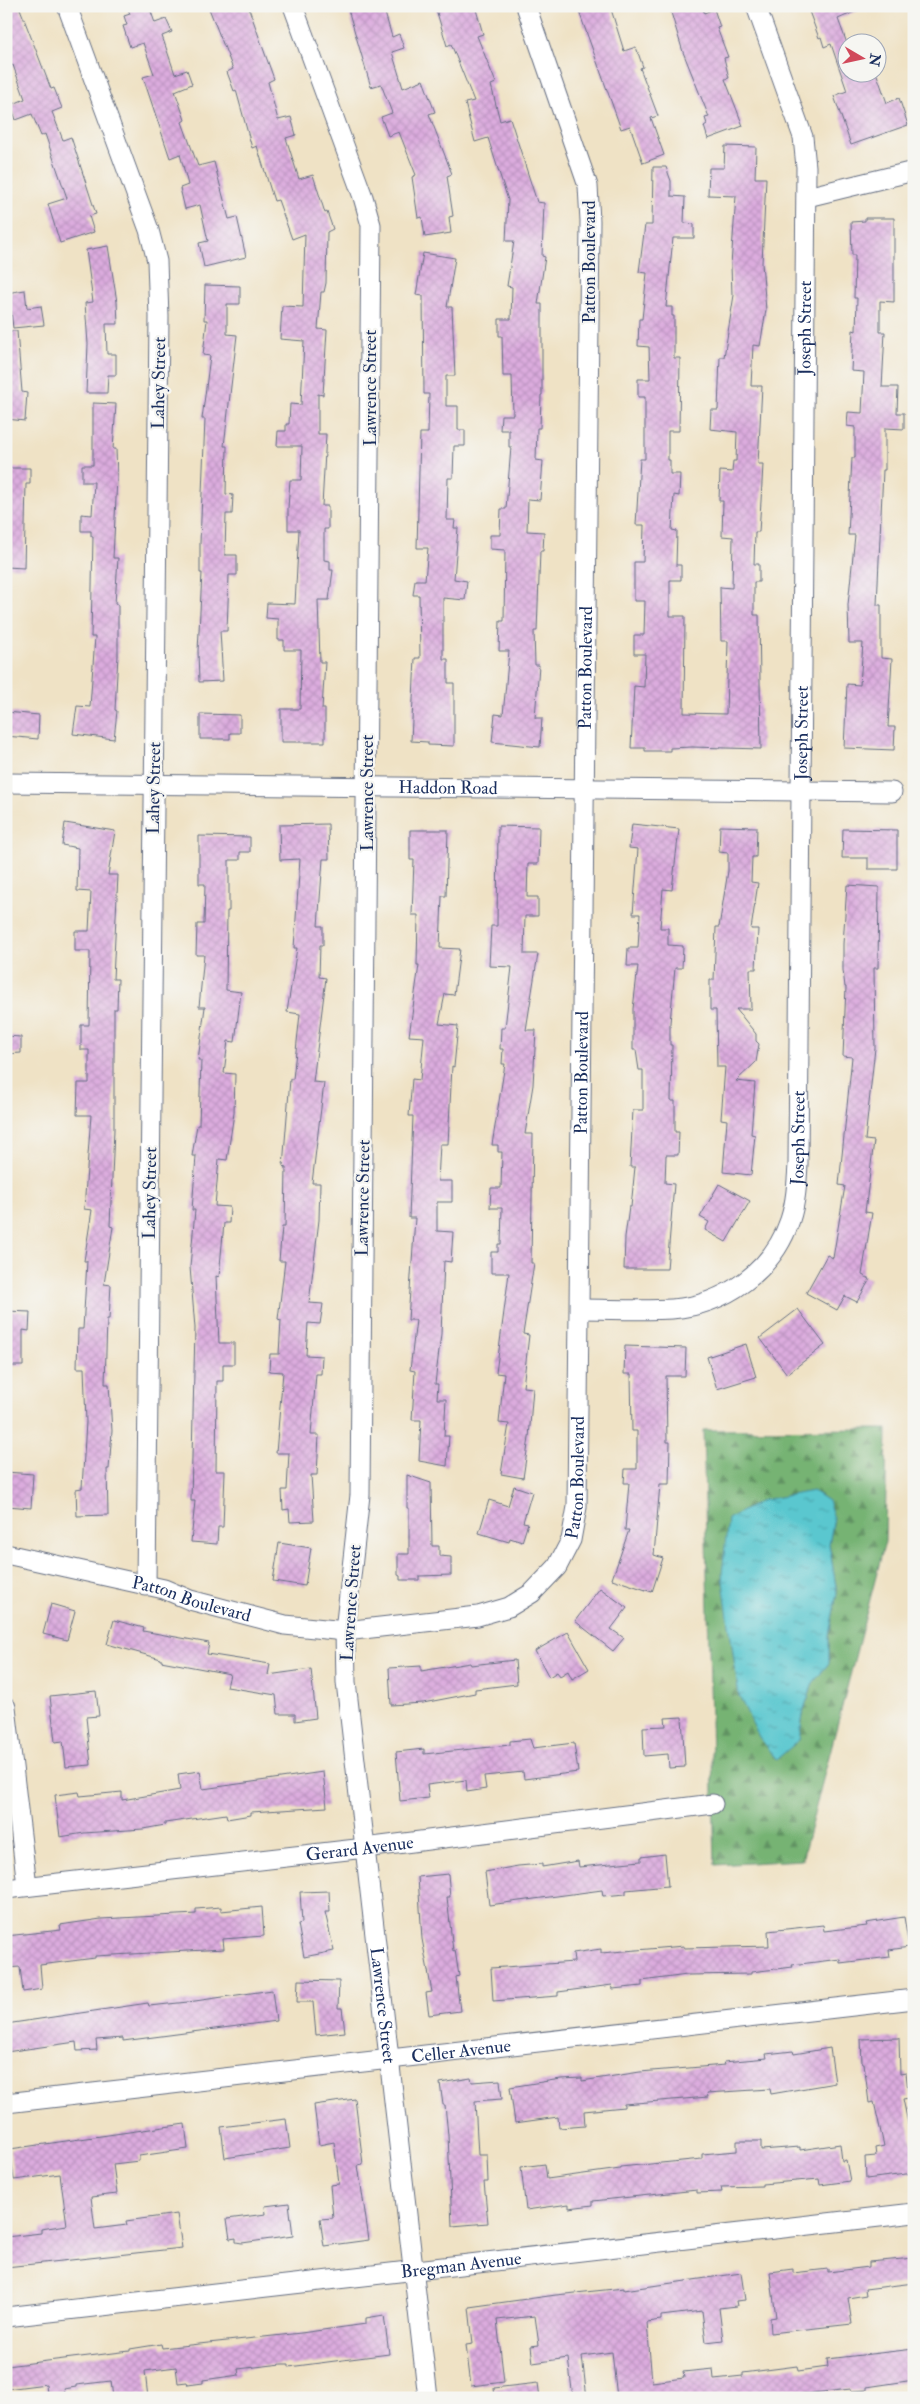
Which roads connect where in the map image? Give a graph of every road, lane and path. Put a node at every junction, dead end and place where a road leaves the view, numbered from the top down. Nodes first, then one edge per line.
1 (67, 6) edge
2 (293, 6) edge
3 (526, 6) edge
4 (756, 6) edge
5 (914, 171) edge
6 (807, 197) junction
7 (6, 783) edge
8 (154, 785) junction
9 (367, 787) junction
10 (584, 790) junction
11 (801, 792) junction
12 (892, 792) dead end
13 (580, 1309) junction
14 (6, 1554) edge
15 (146, 1586) junction
16 (345, 1631) junction
17 (6, 1707) edge
18 (713, 1804) dead end
19 (365, 1848) junction
20 (27, 1886) junction
21 (6, 1889) edge
22 (914, 1999) edge
23 (389, 2059) junction
24 (6, 2103) edge
25 (914, 2213) edge
26 (414, 2270) junction
27 (6, 2317) edge
28 (428, 2398) edge

1 - 8 street, Lahey Street
2 - 9 street, Lawrence Street
3 - 10 street, Patton Boulevard
4 - 6 street, Joseph Street
5 - 6 street
6 - 11 street, Joseph Street
7 - 8 street, Haddon Road
8 - 9 street, Haddon Road
8 - 15 street, Lahey Street
9 - 10 street, Haddon Road
9 - 16 street, Lawrence Street
10 - 11 street, Haddon Road
10 - 13 street, Patton Boulevard
11 - 12 street, Haddon Road
11 - 13 street, Joseph Street
13 - 16 street, Patton Boulevard
14 - 15 street, Patton Boulevard
15 - 16 street, Patton Boulevard
16 - 19 street, Lawrence Street
17 - 20 street
18 - 19 street, Gerard Avenue
19 - 20 street, Gerard Avenue
19 - 23 street, Lawrence Street
20 - 21 street, Gerard Avenue
22 - 23 street, Celler Avenue
23 - 24 street, Celler Avenue
23 - 26 street, Lawrence Street
25 - 26 street, Bregman Avenue
26 - 27 street, Bregman Avenue
26 - 28 street, Lawrence Street

